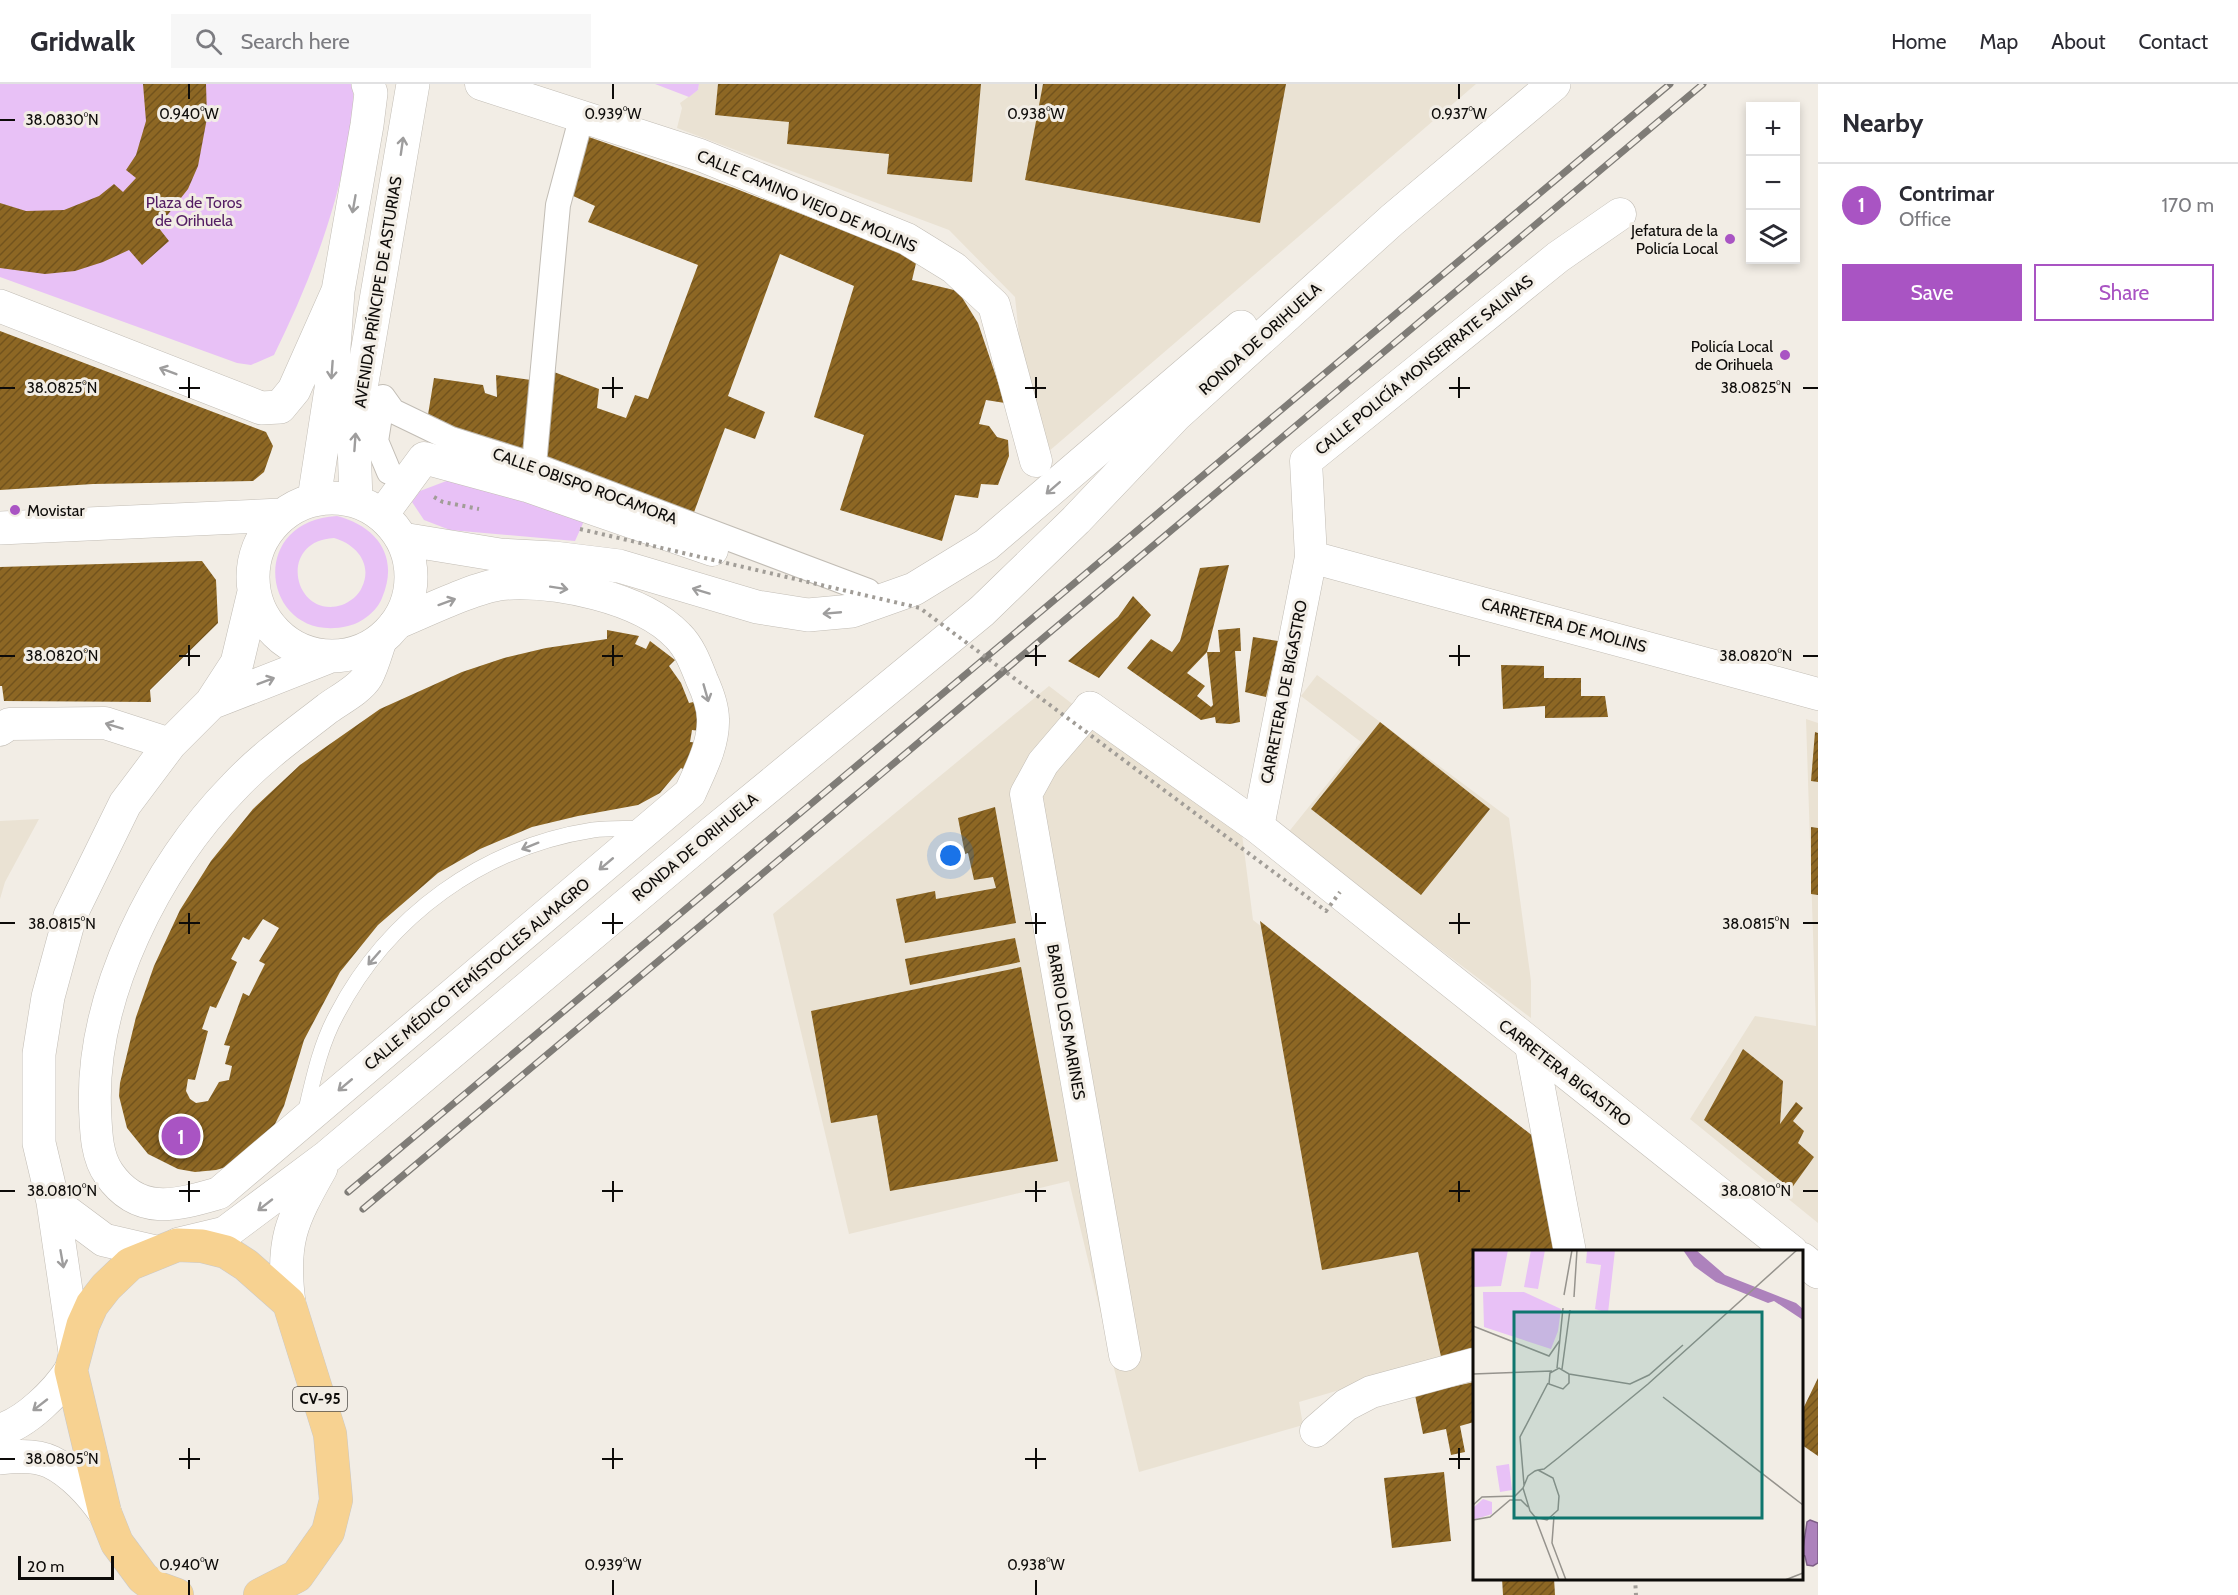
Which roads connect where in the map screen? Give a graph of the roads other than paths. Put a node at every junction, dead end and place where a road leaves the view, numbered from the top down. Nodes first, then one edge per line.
1 (368, 84) edge
2 (413, 84) edge
3 (1524, 84) edge
4 (1554, 84) edge
5 (484, 85) edge
6 (582, 115) junction
7 (1620, 214) dead end
8 (338, 291) junction
9 (0, 306) edge
10 (1241, 327) junction
11 (1036, 461) dead end
12 (534, 465) junction
13 (389, 472) dead end
14 (314, 499) junction
15 (369, 508) junction
16 (282, 515) junction
17 (188, 521) junction
18 (0, 528) edge
19 (402, 539) junction
20 (712, 549) dead end
21 (256, 551) junction
22 (1311, 557) junction
23 (868, 591) dead end
24 (254, 592) junction
25 (982, 610) junction
26 (388, 632) junction
27 (331, 656) junction
28 (1818, 693) edge
29 (211, 703) junction
30 (1090, 708) joint
31 (0, 730) edge
32 (170, 744) junction
33 (649, 827) junction
34 (1258, 827) junction
35 (1531, 1046) junction
36 (304, 1120) junction
37 (328, 1156) junction
38 (52, 1202) junction
39 (167, 1248) junction
40 (1570, 1250) edge
41 (1791, 1250) edge
42 (1803, 1260) edge
43 (1818, 1272) edge
44 (289, 1303) junction
45 (1125, 1355) dead end
46 (73, 1361) junction
47 (1473, 1364) edge
48 (0, 1430) edge
49 (1316, 1431) dead end
50 (0, 1458) edge
51 (105, 1513) junction
52 (294, 1586) edge
53 (164, 1592) edge
54 (260, 1595) edge

1 -> 8 street, AVENIDA PRÍNCIPE DE ASTURIAS
15 -> 2 street, AVENIDA PRÍNCIPE DE ASTURIAS
3 - 10 street, RONDA DE ORIHUELA
4 - 25 street, RONDA DE ORIHUELA
5 - 6 street, CALLE CAMINO VIEJO DE MOLINS
6 - 11 street, CALLE CAMINO VIEJO DE MOLINS
6 - 12 street
7 - 22 street, CALLE POLICÍA MONSERRATE SALINAS
8 -> 9 street, AVENIDA PRÍNCIPE DE ASTURIAS
8 -> 14 street, AVENIDA PRÍNCIPE DE ASTURIAS
10 -> 19 street
10 - 25 street, RONDA DE ORIHUELA
12 - 13 street, CALLE OBISPO ROCAMORA
12 - 23 street, CALLE OBISPO ROCAMORA
14 - 15 street
14 - 16 street
15 - 19 street
15 - 20 street, CALLE OBISPO ROCAMORA
16 - 17 street
16 - 21 street
17 - 18 street
17 - 21 street
19 - 26 street
21 - 24 street
22 - 28 street, CARRETERA DE MOLINS
22 - 34 street, CARRETERA DE BIGASTRO
24 - 27 street
24 - 29 street
25 - 37 street, RONDA DE ORIHUELA
26 - 27 street
26 -> 33 street, CALLE MÉDICO TEMÍSTOCLES ALMAGRO
26 - 36 street, CALLE MÉDICO TEMÍSTOCLES ALMAGRO
29 -> 27 street
29 - 32 street
30 - 34 street
30 - 45 street, BARRIO LOS MARINES
32 -> 31 street
32 - 38 street
33 -> 36 street, CALLE MÉDICO TEMÍSTOCLES ALMAGRO
33 -> 36 lane
34 - 35 street, CARRETERA BIGASTRO
35 - 40 street
35 - 41 street, CARRETERA BIGASTRO
37 -> 39 street, RONDA DE ORIHUELA
37 - 44 street, RONDA DE ORIHUELA
38 - 39 street
38 -> 46 street
39 - 44 main road
39 - 46 main road
42 - 43 street
44 - 52 main road, CV-95
46 -> 48 street
46 - 51 main road
47 - 49 street
50 - 51 street
51 - 53 main road
52 - 54 main road, CV-95

